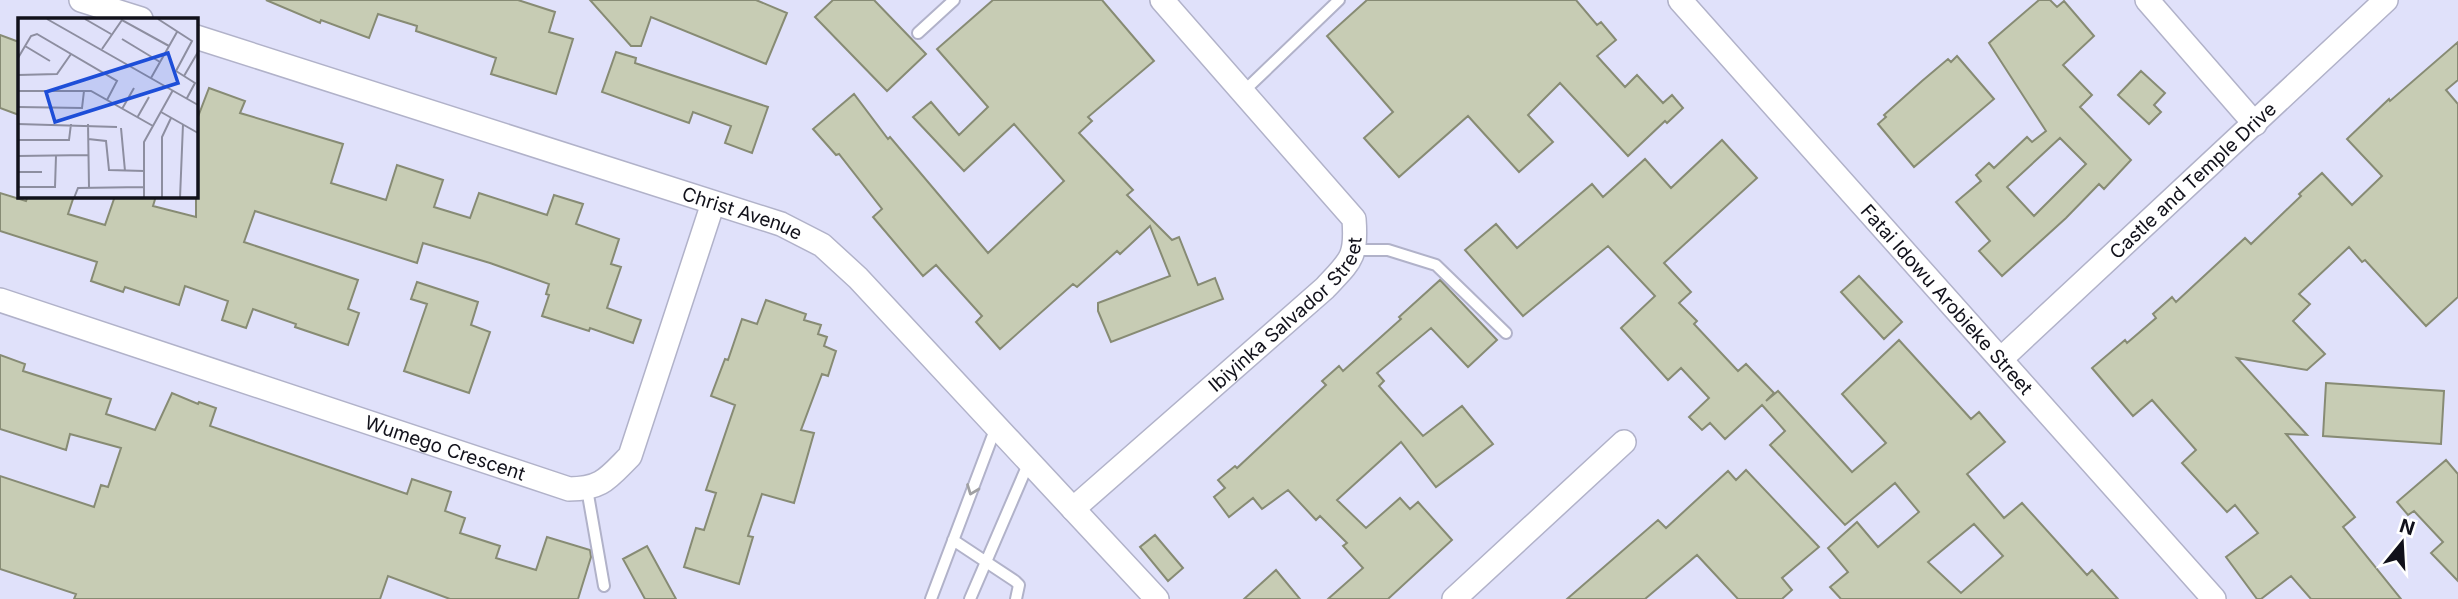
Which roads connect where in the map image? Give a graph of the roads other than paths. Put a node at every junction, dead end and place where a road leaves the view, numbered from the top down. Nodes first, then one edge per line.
1 (81, 0) edge
2 (954, 0) edge
3 (1162, 0) edge
4 (1339, 0) edge
5 (1680, 0) edge
6 (2147, 0) edge
7 (2386, 0) edge
8 (138, 18) edge
9 (918, 33) dead end
10 (198, 38) edge
11 (1242, 92) junction
12 (2255, 124) junction
13 (713, 203) junction
14 (1354, 250) junction
15 (0, 300) edge
16 (1506, 333) dead end
17 (2001, 359) junction
18 (996, 426) junction
19 (1624, 442) dead end
20 (1030, 462) junction
21 (587, 489) junction
22 (1073, 509) junction
23 (953, 540) junction
24 (985, 563) junction
25 (604, 586) dead end
26 (930, 599) edge
27 (970, 599) edge
28 (1016, 599) edge
29 (1157, 599) edge
30 (1454, 599) edge
31 (2214, 599) edge

1 - 8 street
2 - 9 lane
3 - 11 street, Ibiyinka Salvador Street
4 - 11 lane
5 - 17 street, Fatai Idowu Arobieke Street
6 - 12 street
7 - 12 street, Castle and Temple Drive
10 - 13 street, Christ Avenue
11 - 14 street, Ibiyinka Salvador Street
12 - 17 street, Castle and Temple Drive
13 - 18 street, Christ Avenue
13 - 21 street
14 - 16 lane
14 - 22 street, Ibiyinka Salvador Street
15 - 21 street, Wumego Crescent
17 - 31 street, Fatai Idowu Arobieke Street
18 - 20 street, Christ Avenue
18 -> 23 lane
19 - 30 street
20 - 22 street, Christ Avenue
20 - 24 lane
21 - 25 lane
22 - 29 street, Christ Avenue
23 - 24 lane
23 - 26 lane
24 - 27 lane
24 - 28 lane

